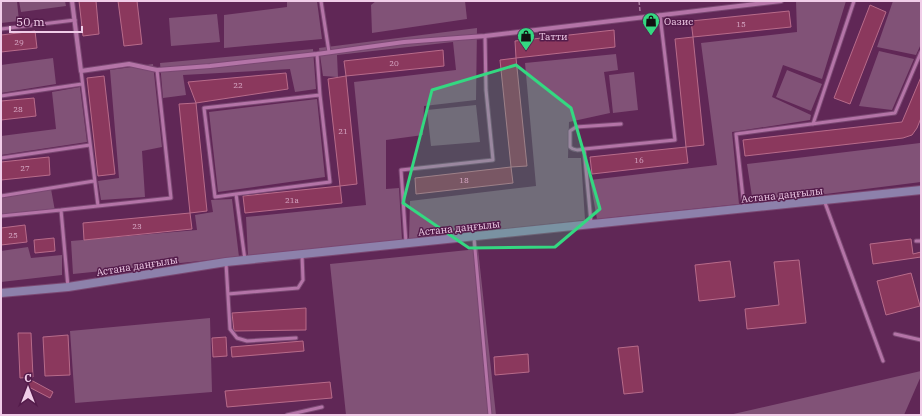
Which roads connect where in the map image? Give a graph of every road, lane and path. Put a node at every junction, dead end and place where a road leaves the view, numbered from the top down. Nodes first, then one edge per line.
1 (72, 1) edge
2 (321, 1) edge
3 (639, 1) edge
4 (781, 1) edge
5 (854, 1) edge
6 (660, 15) junction
7 (641, 18) junction
8 (75, 20) junction
9 (1, 29) edge
10 (485, 36) junction
11 (329, 52) junction
12 (921, 52) edge
13 (317, 54) junction
14 (157, 70) junction
15 (81, 71) junction
16 (82, 84) junction
17 (320, 95) junction
18 (1, 96) edge
19 (621, 124) dead end
20 (813, 124) junction
21 (90, 145) junction
22 (584, 149) junction
23 (1, 158) edge
24 (94, 181) junction
25 (921, 190) edge
26 (236, 194) junction
27 (1, 196) edge
28 (824, 200) junction
29 (98, 206) junction
30 (744, 208) junction
31 (61, 210) junction
32 (1, 216) edge
33 (591, 224) junction
34 (473, 236) junction
35 (916, 241) dead end
36 (921, 241) edge
37 (406, 243) junction
38 (302, 254) junction
39 (245, 260) junction
40 (226, 262) junction
41 (68, 287) junction
42 (1, 293) edge
43 (228, 294) junction
44 (896, 334) dead end
45 (296, 338) dead end
46 (921, 340) edge
47 (883, 361) dead end
48 (322, 407) dead end
49 (287, 415) edge
50 (490, 415) edge

1 - 8 street
2 - 11 lane
3 - 7 path
4 - 6 street
5 - 20 lane
6 - 7 street
6 - 22 lane
7 - 10 street
8 - 9 lane
8 - 15 street
10 - 11 street
10 - 37 lane
11 - 13 street
12 - 20 lane
13 - 14 street
13 - 17 lane
14 - 15 street
14 - 29 lane
15 - 16 lane
16 - 18 lane
16 - 21 lane
17 - 26 lane
17 - 26 lane
19 - 22 lane
20 - 30 lane
21 - 23 lane
21 - 24 lane
22 - 33 lane
24 - 27 lane
24 - 29 lane
25 - 28 street, Астана даңғылы
26 - 39 lane
28 - 30 street, Астана даңғылы
28 - 47 lane
29 - 31 lane
30 - 33 street, Астана даңғылы
31 - 32 lane
31 - 41 lane
33 - 34 street, Астана даңғылы
34 - 37 street, Астана даңғылы
34 - 50 lane
35 - 36 lane
37 - 38 street, Астана даңғылы
38 - 39 street, Астана даңғылы
38 - 43 lane
39 - 40 street, Астана даңғылы
40 - 41 street, Астана даңғылы
40 - 43 lane
41 - 42 street, Астана даңғылы
43 - 45 lane
44 - 46 lane
48 - 49 lane

